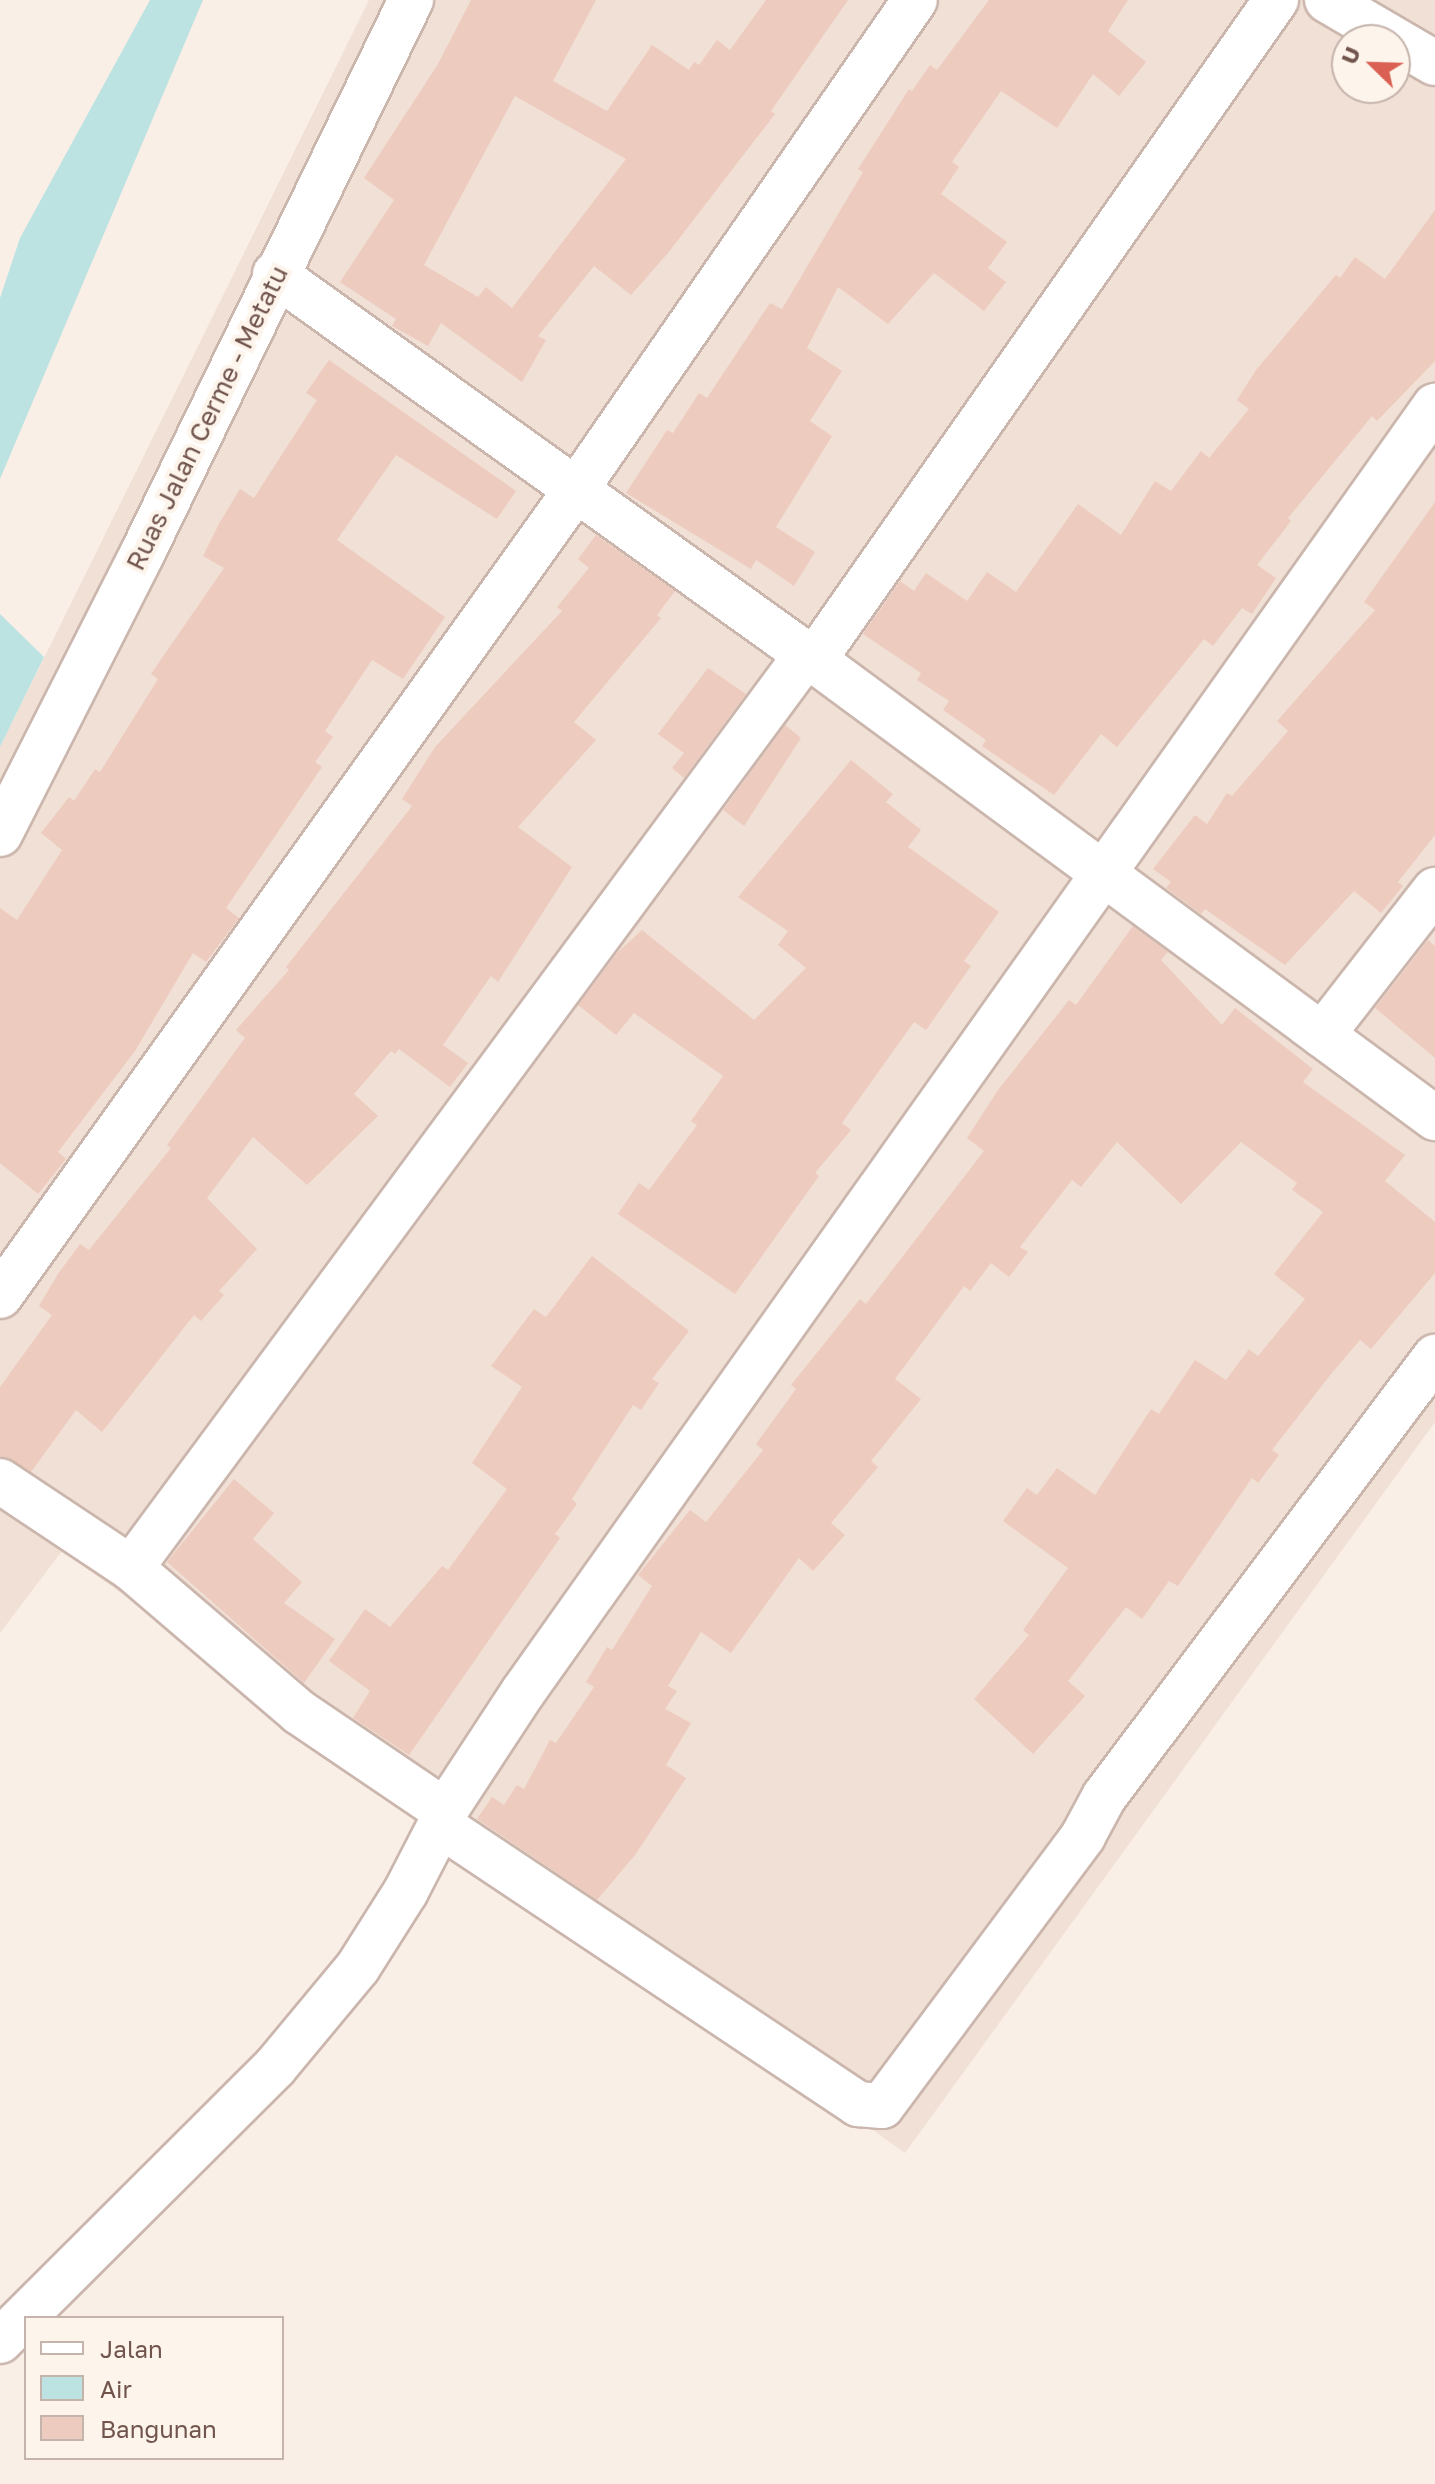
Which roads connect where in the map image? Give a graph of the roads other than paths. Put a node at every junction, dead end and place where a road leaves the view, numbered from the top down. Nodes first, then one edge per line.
1 (411, 0) edge
2 (915, 0) edge
3 (1276, 0) edge
4 (1327, 0) edge
5 (1435, 63) edge
6 (275, 274) junction
7 (1435, 406) edge
8 (575, 491) junction
9 (810, 658) junction
10 (0, 834) edge
11 (1106, 874) junction
12 (1435, 890) edge
13 (1322, 1035) junction
14 (1435, 1118) edge
15 (0, 1296) edge
16 (1435, 1357) edge
17 (0, 1481) edge
18 (131, 1568) junction
19 (442, 1818) junction
20 (25, 2316) edge
21 (24, 2317) edge
22 (0, 2341) edge

1 - 6 street, Ruas Jalan Cerme - Metatu
2 - 8 street
3 - 9 street
4 - 5 street
6 - 8 street
6 - 10 street, Ruas Jalan Cerme - Metatu
7 - 11 street
8 - 9 street
8 - 15 street
9 - 11 street
9 - 18 street
11 - 13 street
11 - 19 street
12 - 13 street
13 - 14 street
16 - 19 street
17 - 18 street
18 - 19 street
19 - 20 street
21 - 22 street

